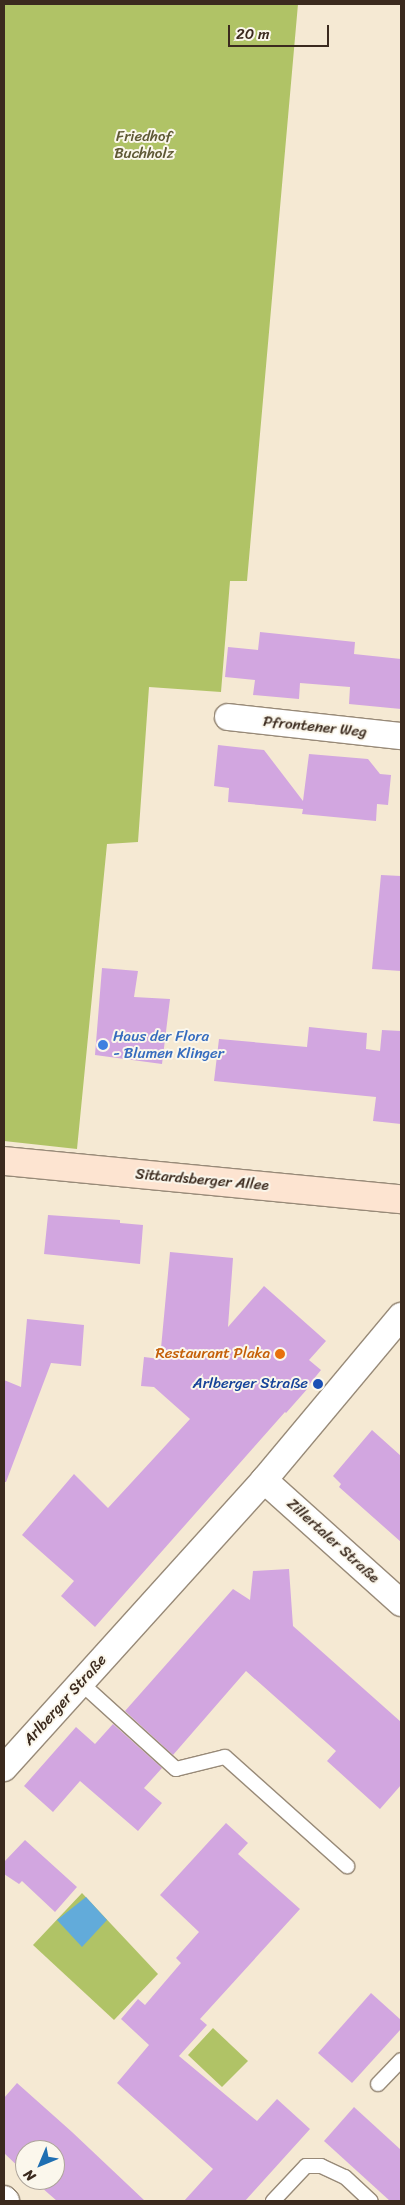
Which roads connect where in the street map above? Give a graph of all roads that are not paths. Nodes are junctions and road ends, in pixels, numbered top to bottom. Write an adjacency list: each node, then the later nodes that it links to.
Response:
1 (228, 717): 2 (street, Pfrontener Weg)
2 (401, 736)
3 (4, 1161): 4 (main road, Sittardsberger Allee)
4 (401, 1199)
5 (401, 1316): 6 (street, Arlberger Straße)
6 (264, 1480): 7 (street, Zillertaler Straße); 8 (street, Arlberger Straße)
7 (401, 1603)
8 (81, 1683): 9 (street, Arlberger Straße); 10 (lane)
9 (4, 1768)
10 (347, 1866)
11 (401, 2060): 12 (lane)
12 (378, 2084)
13 (273, 2201): 14 (lane)
14 (370, 2201)

